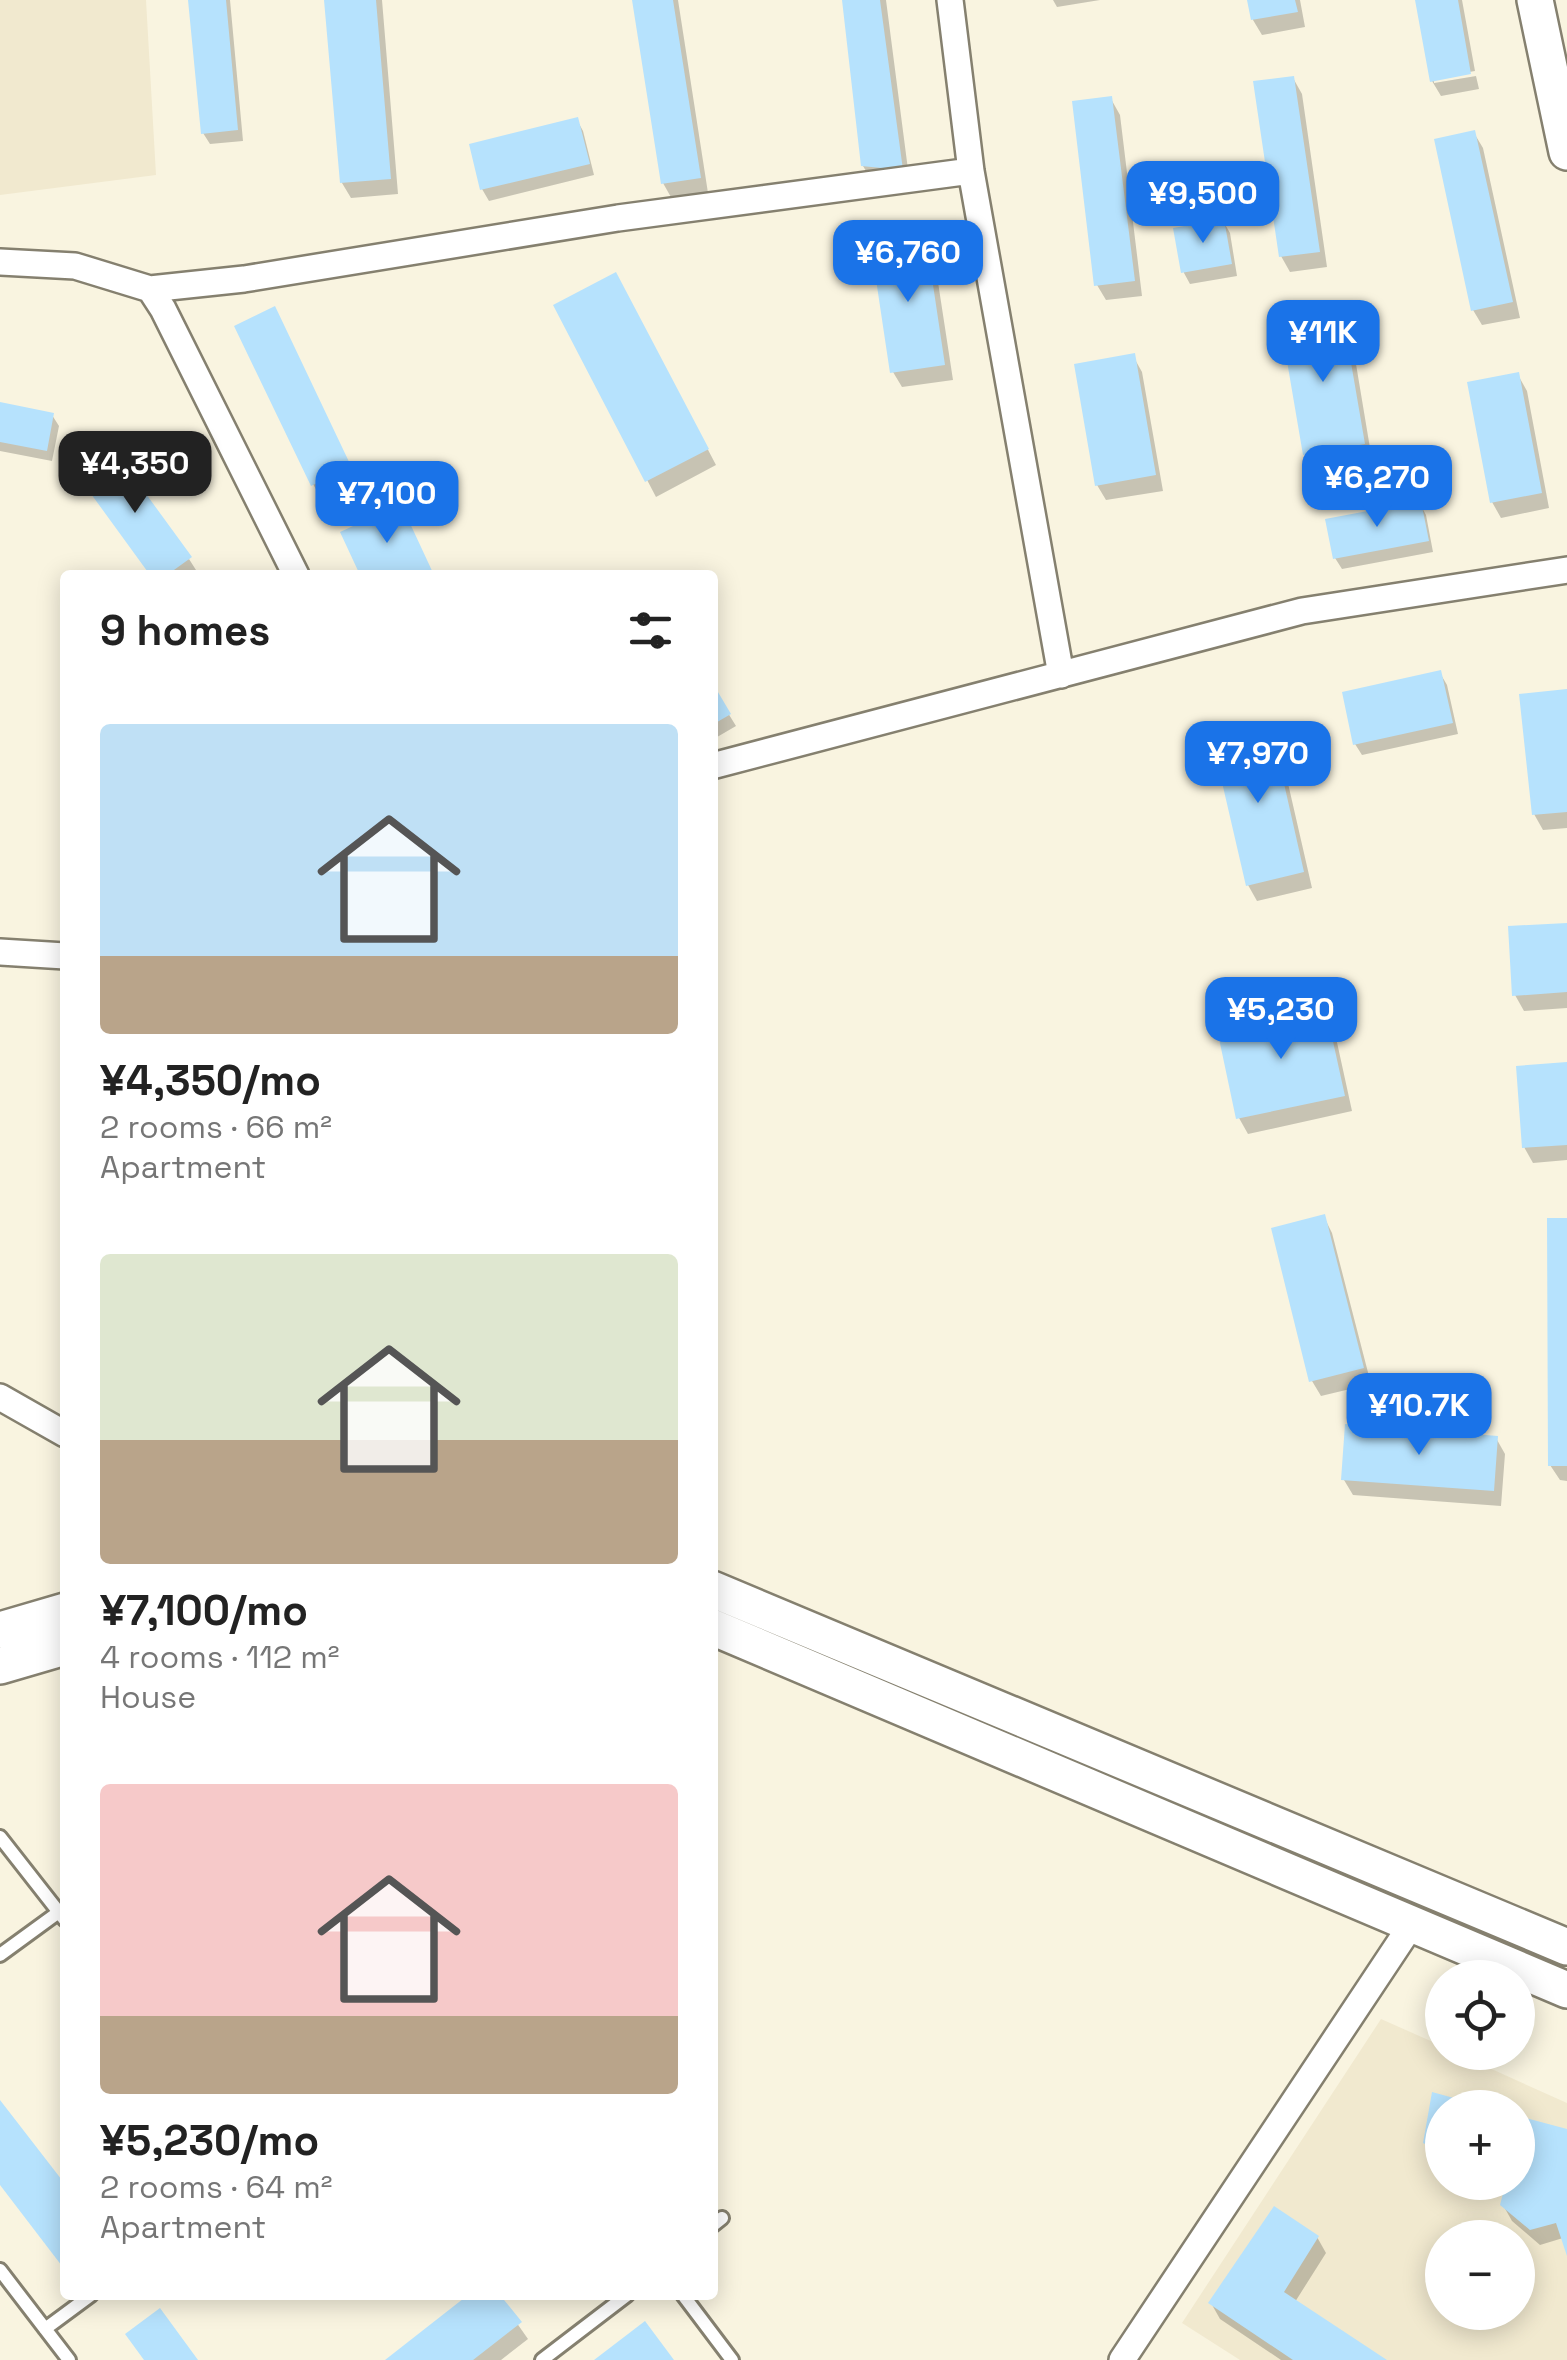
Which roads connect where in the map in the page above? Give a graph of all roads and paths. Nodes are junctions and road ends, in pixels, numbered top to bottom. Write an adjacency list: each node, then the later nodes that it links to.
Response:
1 (950, 0): 4 (street)
2 (1535, 0): 3 (street)
3 (1567, 152)
4 (971, 171): 6 (street); 9 (street)
5 (0, 262): 6 (street)
6 (150, 288): 7 (street)
7 (294, 570)
8 (1567, 570): 9 (street)
9 (1061, 674): 10 (street)
10 (718, 764)
11 (0, 952): 12 (street)
12 (60, 956)
13 (0, 1397): 14 (street)
14 (60, 1431)
15 (718, 1592): 25 (street)
16 (60, 1612): 18 (street)
17 (718, 1629): 24 (street)
18 (0, 1630)
19 (60, 1648): 20 (street)
20 (0, 1666)
21 (0, 1837): 22 (lane)
22 (60, 1909)
23 (60, 1915): 26 (lane)
24 (1412, 1924): 27 (street); 36 (street)
25 (1567, 1946)
26 (0, 1956)
27 (1567, 1990)
28 (0, 2270): 32 (lane)
29 (84, 2300): 32 (lane)
30 (620, 2300): 34 (lane)
31 (686, 2300): 35 (lane)
32 (45, 2329): 33 (lane)
33 (69, 2360)
34 (542, 2360)
35 (732, 2360)
36 (1122, 2360)

